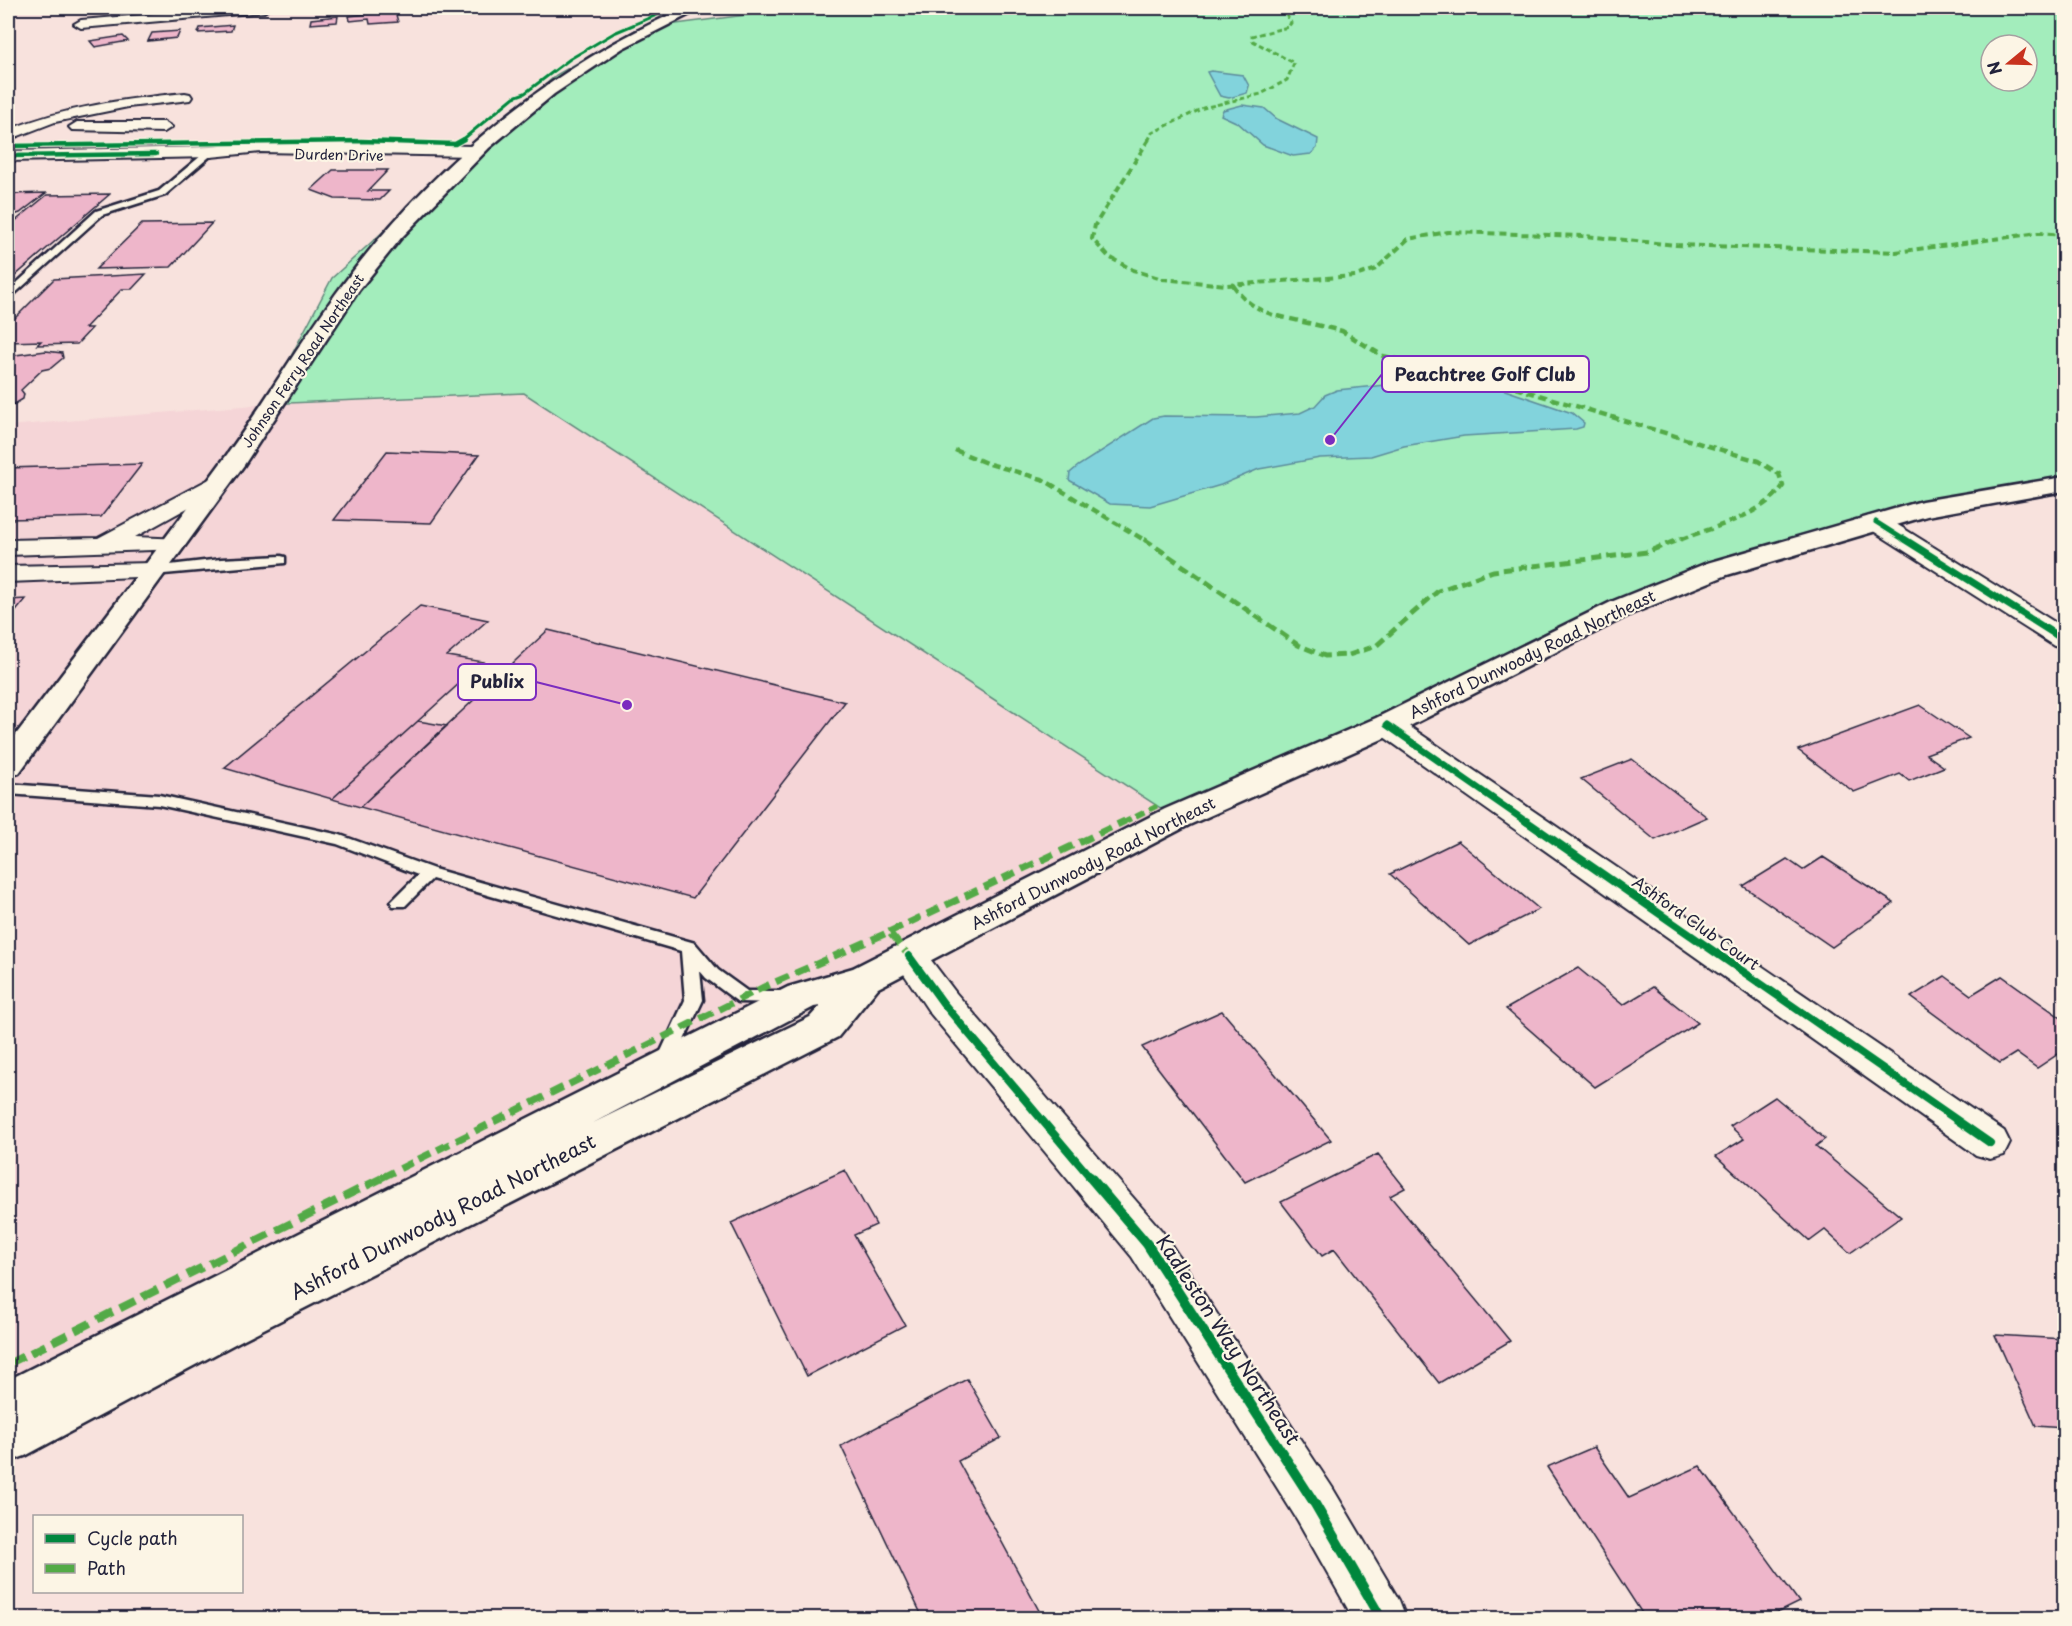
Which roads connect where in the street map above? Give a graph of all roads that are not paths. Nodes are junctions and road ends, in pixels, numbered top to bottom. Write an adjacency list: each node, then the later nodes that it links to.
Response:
1 (264, 8): 3 (street)
2 (695, 8): 9 (main road, Johnson Ferry Road Northeast)
3 (81, 24)
4 (128, 100): 5 (street)
5 (25, 127): 6 (street); 7 (street)
6 (164, 127)
7 (8, 135)
8 (211, 152): 9 (street, Durden Drive); 10 (street, Durden Drive); 11 (lane)
9 (470, 154): 12 (main road, Johnson Ferry Road Northeast)
10 (8, 156)
11 (8, 295)
12 (219, 482): 15 (main road, Johnson Ferry Road Northeast); 16 (street)
13 (2064, 484): 14 (main road, Ashford Dunwoody Road Northeast)
14 (1876, 522): 21 (street); 22 (main road, Ashford Dunwoody Road Northeast)
15 (173, 544): 16 (street); 19 (main road, Johnson Ferry Road Northeast)
16 (93, 546): 17 (street)
17 (8, 548)
18 (281, 560): 19 (lane)
19 (153, 571): 20 (street); 23 (main road, Johnson Ferry Road Northeast)
20 (8, 574)
21 (2064, 640)
22 (1387, 725): 28 (main road, Ashford Dunwoody Road Northeast); 32 (street, Ashford Club Court)
23 (8, 766)
24 (8, 789): 25 (lane)
25 (429, 873): 26 (lane); 27 (lane)
26 (399, 902)
27 (689, 947): 30 (lane); 31 (lane)
28 (909, 956): 29 (main road, Ashford Dunwoody Road Northeast); 35 (street, Kadleston Way Northeast)
29 (865, 978): 30 (main road, Ashford Dunwoody Road Northeast); 34 (main road, Ashford Dunwoody Road Northeast)
30 (801, 997): 31 (main road, Ashford Dunwoody Road Northeast)
31 (662, 1068): 33 (main road, Ashford Dunwoody Road Northeast)
32 (1989, 1143)
33 (8, 1404)
34 (8, 1439)
35 (1382, 1618)

